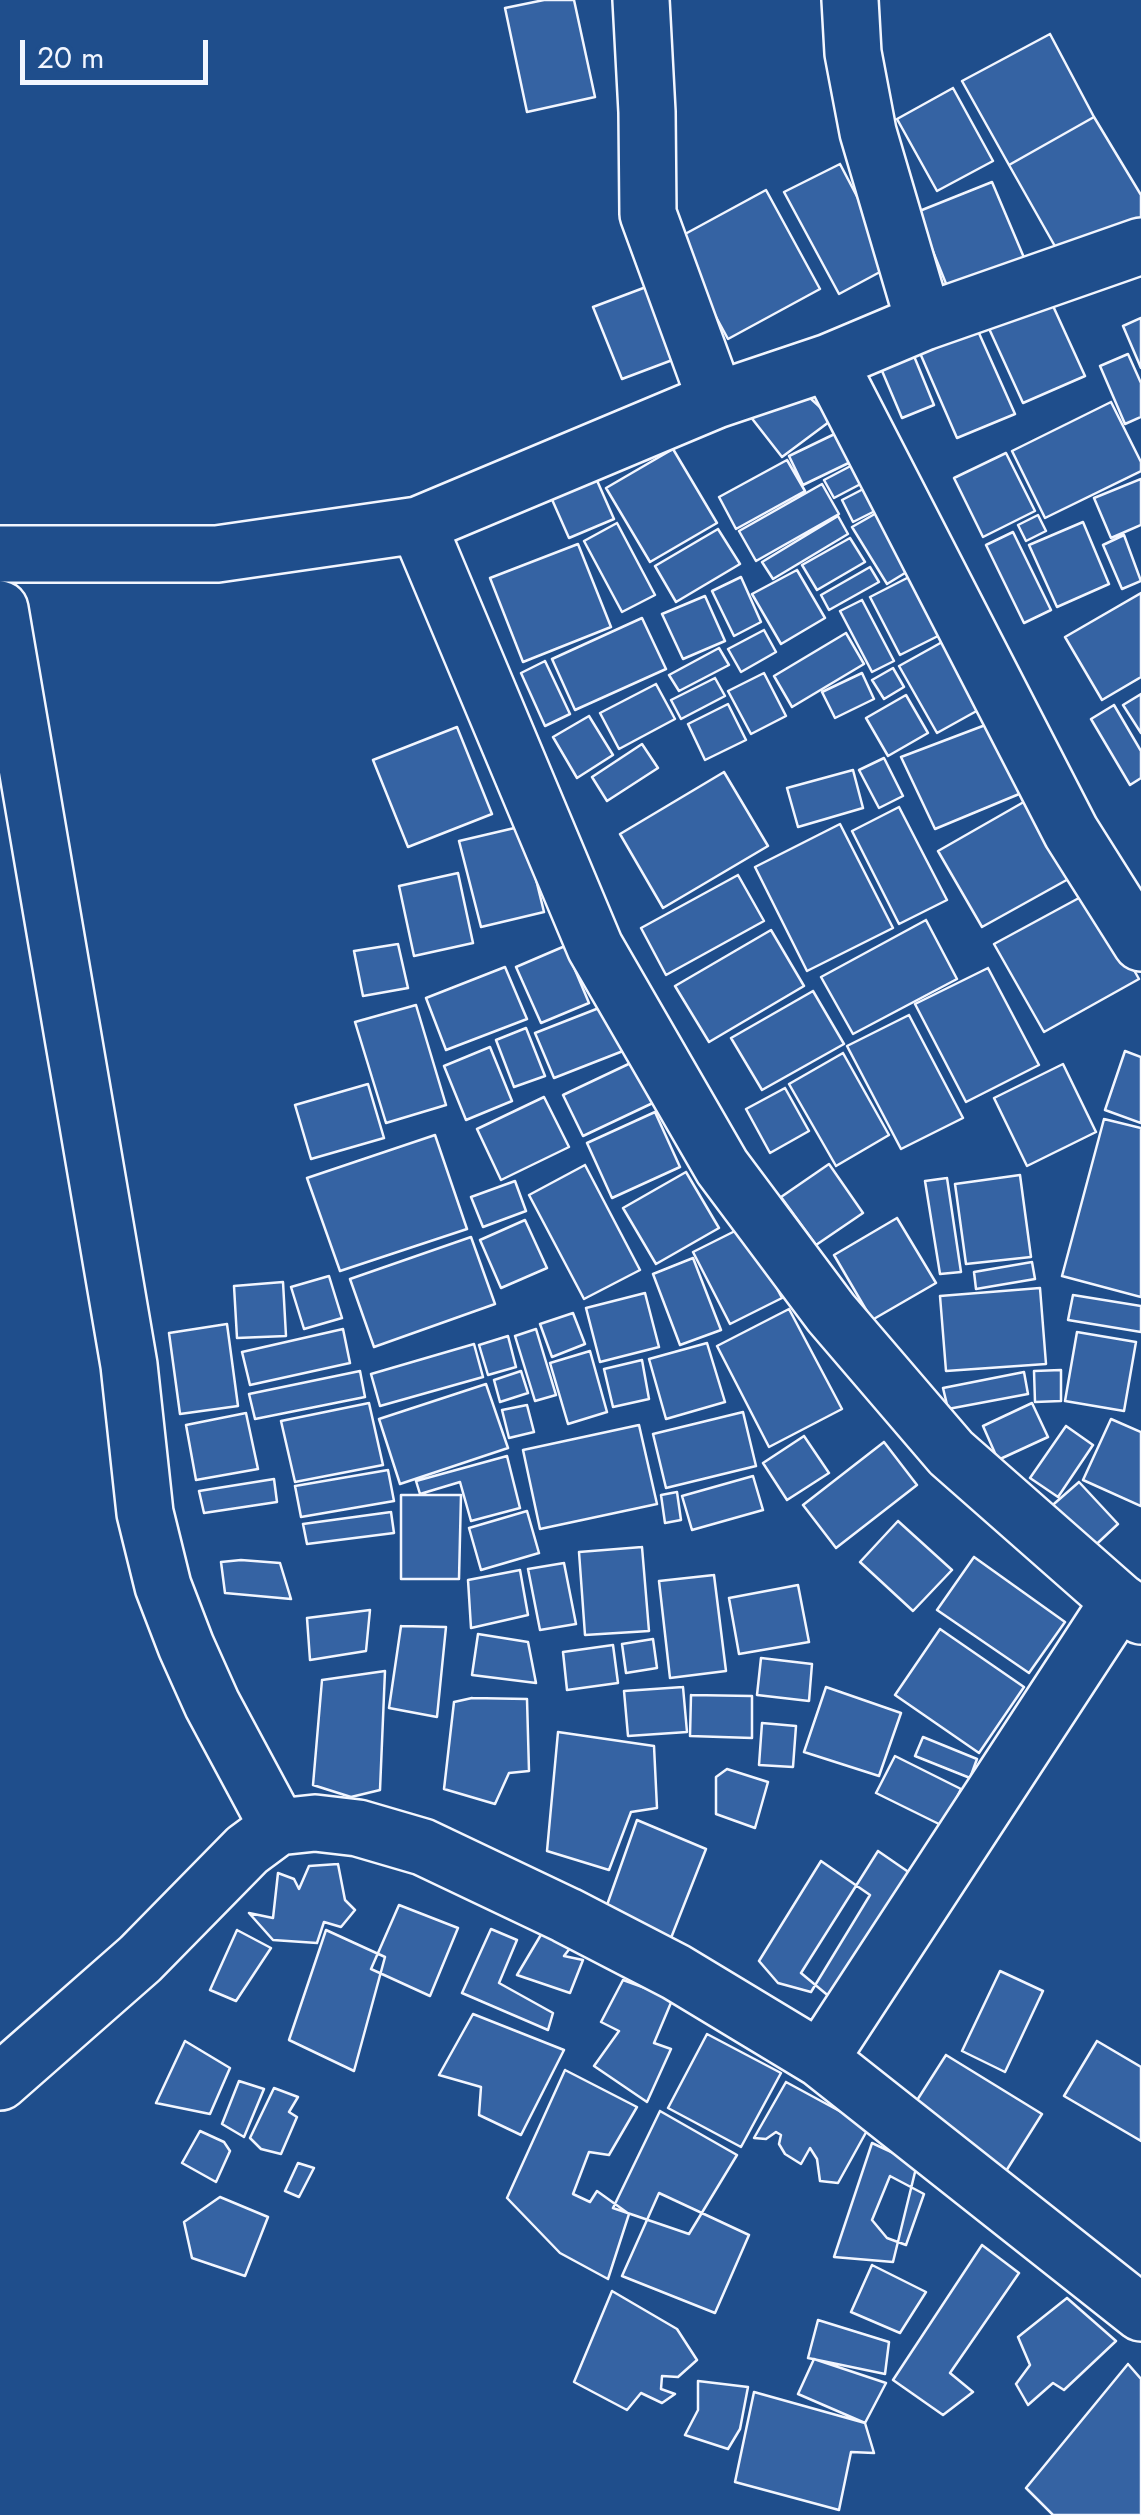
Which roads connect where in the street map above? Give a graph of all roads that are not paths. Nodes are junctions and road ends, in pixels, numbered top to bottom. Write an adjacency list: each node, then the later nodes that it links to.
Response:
1 (641, 0): 6 (street)
2 (850, 0): 4 (street)
3 (1141, 246): 4 (street)
4 (924, 322): 5 (street)
5 (829, 362): 6 (street); 10 (street)
6 (716, 400): 7 (street)
7 (418, 524): 8 (street); 11 (street)
8 (0, 554)
9 (0, 609): 12 (street)
10 (1141, 943)
11 (1130, 1609): 13 (street)
12 (278, 1827): 13 (street); 14 (street)
13 (820, 2060): 15 (street)
14 (0, 2082)
15 (1141, 2313)

